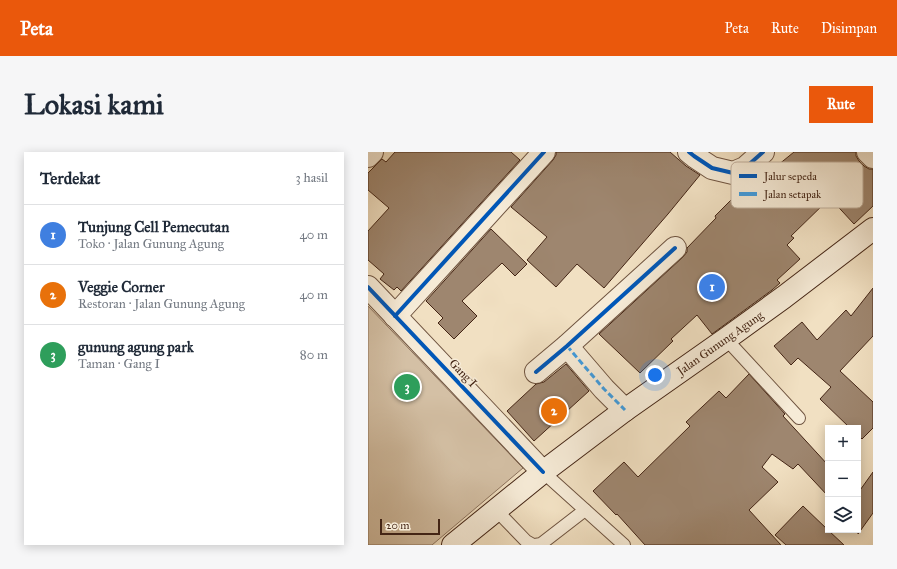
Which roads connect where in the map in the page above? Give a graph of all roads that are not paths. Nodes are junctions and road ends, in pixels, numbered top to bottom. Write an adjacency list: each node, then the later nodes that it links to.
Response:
1 (372, 152): 6 (street)
2 (544, 152): 13 (street)
3 (689, 152): 9 (street)
4 (762, 152): 8 (street)
5 (868, 152): 7 (street)
6 (368, 156)
7 (873, 157)
8 (751, 162)
9 (731, 173)
10 (873, 229): 14 (street, Jalan Gunung Agung)
11 (675, 248): 15 (street)
12 (368, 287): 13 (street, Gang I)
13 (395, 316): 19 (street, Gang I)
14 (726, 339): 17 (street, Jalan Gunung Agung); 18 (lane)
15 (567, 346): 16 (street); 17 (street)
16 (536, 372)
17 (625, 410): 19 (street, Jalan Gunung Agung)
18 (799, 418)
19 (543, 472): 20 (street, Jalan Gunung Agung); 21 (lane)
20 (496, 510): 22 (street, Jalan Gunung Agung); 23 (lane)
21 (585, 510): 23 (lane); 24 (lane)
22 (453, 545)
23 (534, 545)
24 (624, 545)

